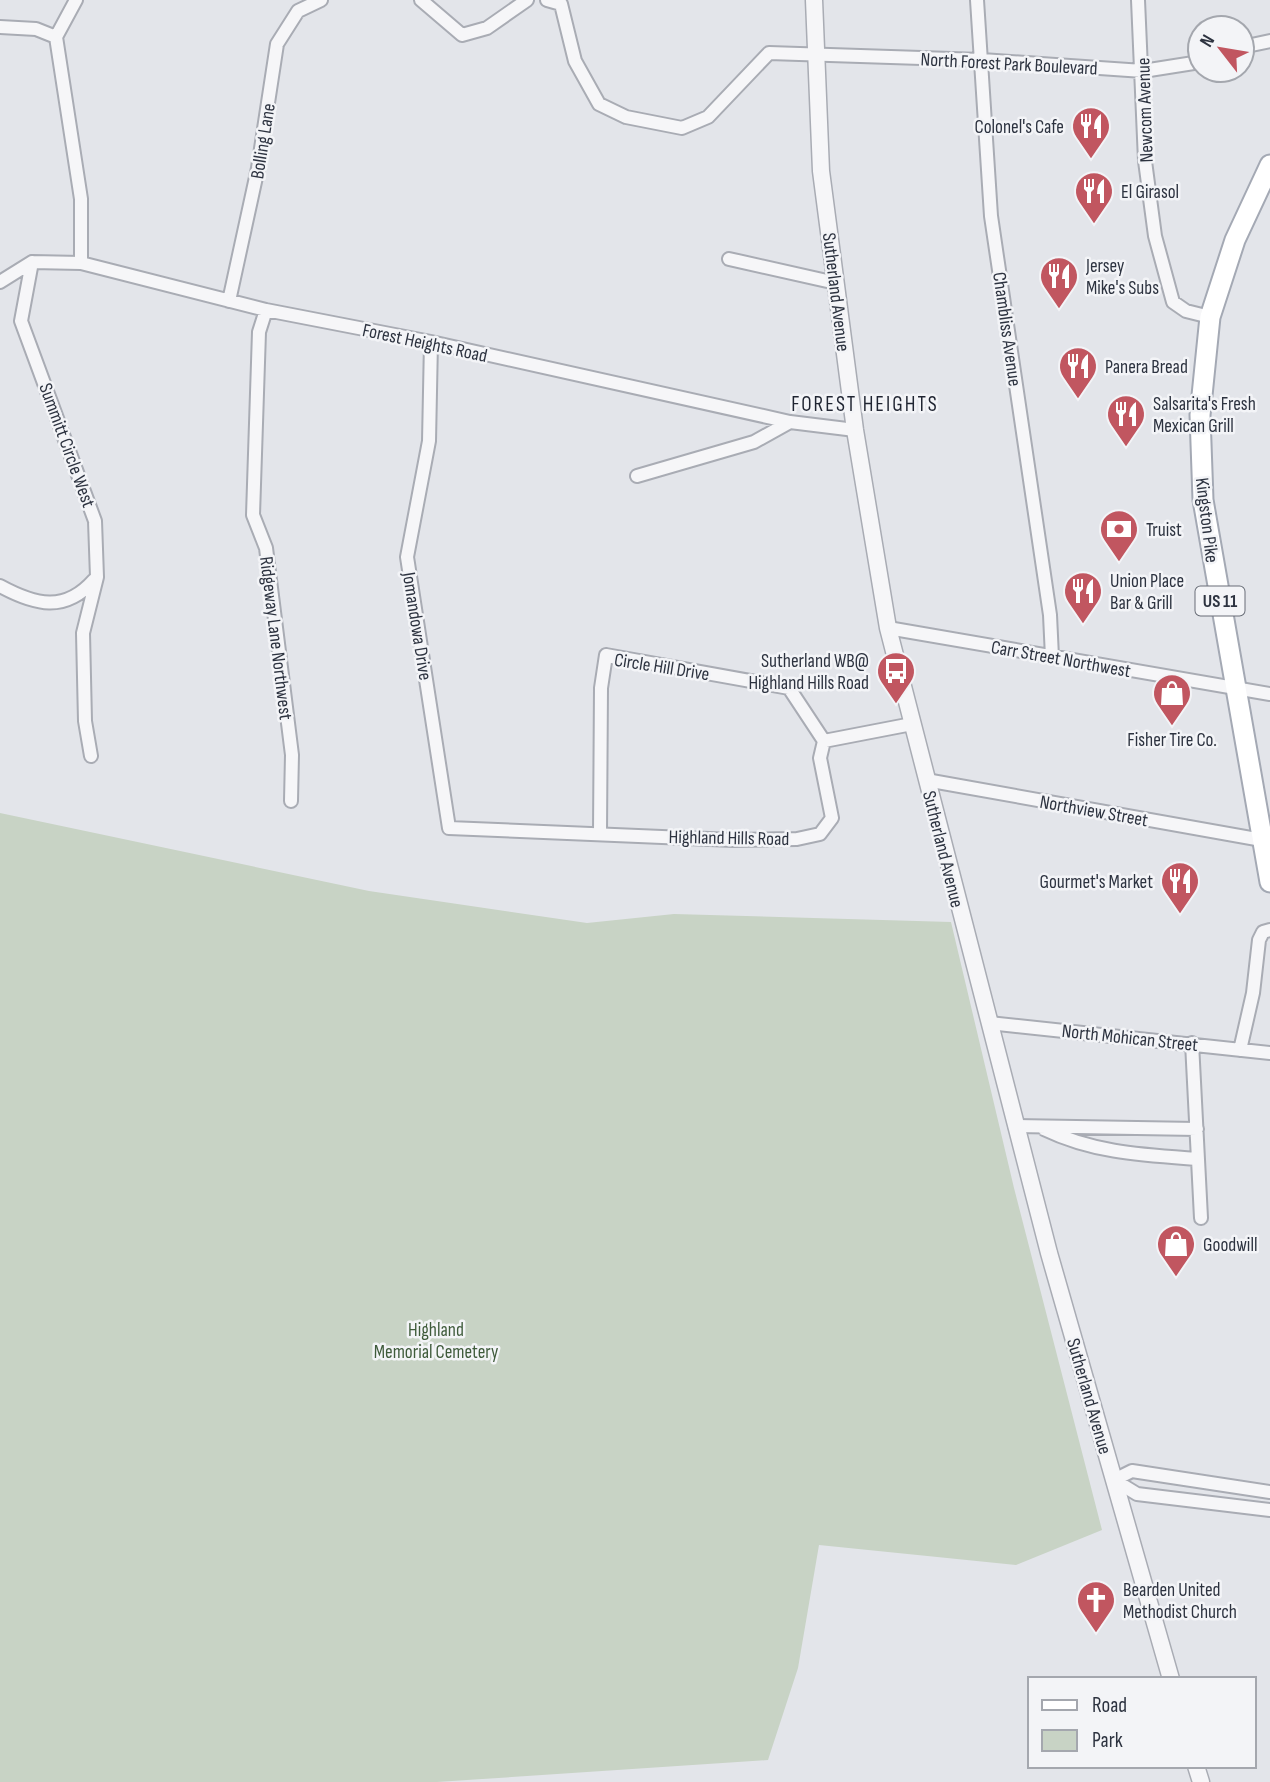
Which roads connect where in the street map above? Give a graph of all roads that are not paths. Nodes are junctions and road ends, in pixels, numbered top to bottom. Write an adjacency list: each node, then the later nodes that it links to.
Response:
1 (76, 0): 10 (street)
2 (321, 0): 21 (street, Bolling Lane)
3 (421, 0): 4 (street)
4 (527, 0)
5 (547, 0): 11 (street, North Forest Park Boulevard)
6 (814, 0): 11 (street, Sutherland Avenue)
7 (977, 0): 12 (street, Chambliss Avenue)
8 (1138, 0): 14 (street, Newcom Avenue)
9 (0, 27): 10 (street)
10 (56, 37): 18 (street)
11 (817, 55): 12 (street, North Forest Park Boulevard); 20 (street, Sutherland Avenue)
12 (982, 60): 14 (street, North Forest Park Boulevard); 31 (street, Chambliss Avenue)
13 (1186, 66): 14 (street, North Forest Park Boulevard)
14 (1143, 71): 23 (street, Newcom Avenue)
15 (1270, 165): 23 (main road, Kingston Pike / US 11)
16 (729, 259): 20 (street)
17 (32, 262): 18 (street, Forest Heights Road); 19 (street); 28 (street, Summitt Circle West)
18 (81, 263): 21 (street, Forest Heights Road)
19 (0, 282)
20 (836, 283): 26 (street, Sutherland Avenue)
21 (229, 301): 22 (street, Forest Heights Road)
22 (266, 310): 24 (street, Forest Heights Road); 38 (street, Ridgeway Lane Northwest)
23 (1210, 317): 32 (main road, Kingston Pike / US 11)
24 (431, 342): 25 (street, Forest Heights Road); 39 (street, Jomandowa Drive)
25 (790, 422): 26 (street, Forest Heights Road); 27 (street)
26 (855, 430): 30 (street, Sutherland Avenue)
27 (637, 476)
28 (97, 577): 29 (street); 36 (street, Summitt Circle West)
29 (0, 586)
30 (888, 628): 31 (street, Carr Street Northwest); 34 (street, Sutherland Avenue)
31 (1052, 657): 32 (street, Carr Street Northwest)
32 (1234, 688): 33 (street, Carr Street Northwest); 41 (main road, Kingston Pike / US 11)
33 (1270, 694)
34 (912, 724): 35 (street); 37 (street, Sutherland Avenue)
35 (824, 741): 40 (street, Highland Hills Road); 40 (street, Circle Hill Drive)
36 (91, 756)
37 (926, 780): 41 (street, Northview Street); 44 (street, Sutherland Avenue)
38 (291, 801)
39 (449, 828): 40 (street, Highland Hills Road)
40 (600, 833)
41 (1262, 840): 42 (main road, Kingston Pike / US 11)
42 (1270, 882)
43 (1270, 930): 46 (street)
44 (989, 1023): 45 (street, North Mohican Street); 48 (street, Sutherland Avenue)
45 (1192, 1043): 46 (street, North Mohican Street); 50 (street)
46 (1240, 1050): 47 (street, North Mohican Street)
47 (1270, 1053)
48 (1015, 1126): 49 (street); 53 (street, Sutherland Avenue)
49 (1037, 1126): 50 (street); 51 (street)
50 (1197, 1129): 51 (street)
51 (1198, 1159): 52 (street)
52 (1201, 1218)
53 (1114, 1480): 54 (street); 55 (street); 56 (street, Sutherland Avenue)
54 (1270, 1492)
55 (1270, 1510)
56 (1170, 1677)

